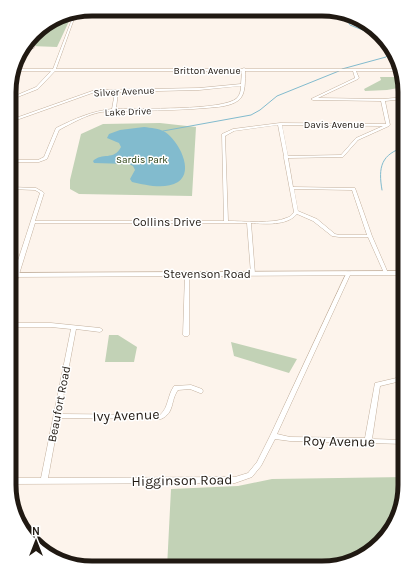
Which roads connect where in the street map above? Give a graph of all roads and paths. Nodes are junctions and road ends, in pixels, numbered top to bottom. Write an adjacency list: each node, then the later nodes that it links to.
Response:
1 (73, 19): 3 (street)
2 (20, 70): 3 (street, Britton Avenue)
3 (54, 70): 4 (street, Britton Avenue); 9 (street)
4 (244, 70): 5 (street, Britton Avenue); 7 (street, Lake Drive)
5 (354, 70): 6 (street, Britton Avenue); 11 (street)
6 (395, 70)
7 (243, 85): 8 (street, Silver Avenue); 12 (street, Lake Drive)
8 (117, 90): 12 (street); 13 (street, Silver Avenue)
9 (16, 97)
10 (398, 99): 11 (street)
11 (383, 100): 15 (street)
12 (114, 110): 17 (street, Lake Drive)
13 (16, 119)
14 (280, 124): 15 (street, Davis Avenue); 16 (street); 22 (street, Davis Avenue)
15 (388, 125): 16 (street)
16 (285, 156): 19 (street)
17 (16, 161)
18 (16, 188): 21 (street)
19 (292, 188): 20 (street); 24 (street)
20 (296, 212): 23 (street, Collins Drive); 24 (street)
21 (33, 222): 22 (street, Collins Drive); 25 (street)
22 (226, 222): 23 (street, Collins Drive)
23 (249, 222): 30 (street)
24 (370, 236): 27 (street)
25 (16, 267)
26 (349, 273): 27 (street, Stevenson Road); 30 (street, Stevenson Road); 39 (street, Higginson Road)
27 (386, 273): 28 (street, Stevenson Road)
28 (398, 273)
29 (187, 274): 30 (street, Stevenson Road); 31 (street, Stevenson Road); 35 (street)
30 (253, 274)
31 (16, 275)
32 (16, 325): 33 (street)
33 (74, 327): 34 (street); 38 (street, Beaufort Road)
34 (100, 330)
35 (186, 335)
36 (398, 380): 40 (street)
37 (200, 392): 38 (street, Ivy Avenue)
38 (57, 416): 43 (street, Beaufort Road)
39 (273, 436): 40 (street, Roy Avenue); 43 (street, Higginson Road)
40 (368, 441): 41 (street, Roy Avenue)
41 (398, 442)
42 (16, 481): 43 (street, Higginson Road)
43 (44, 481)

